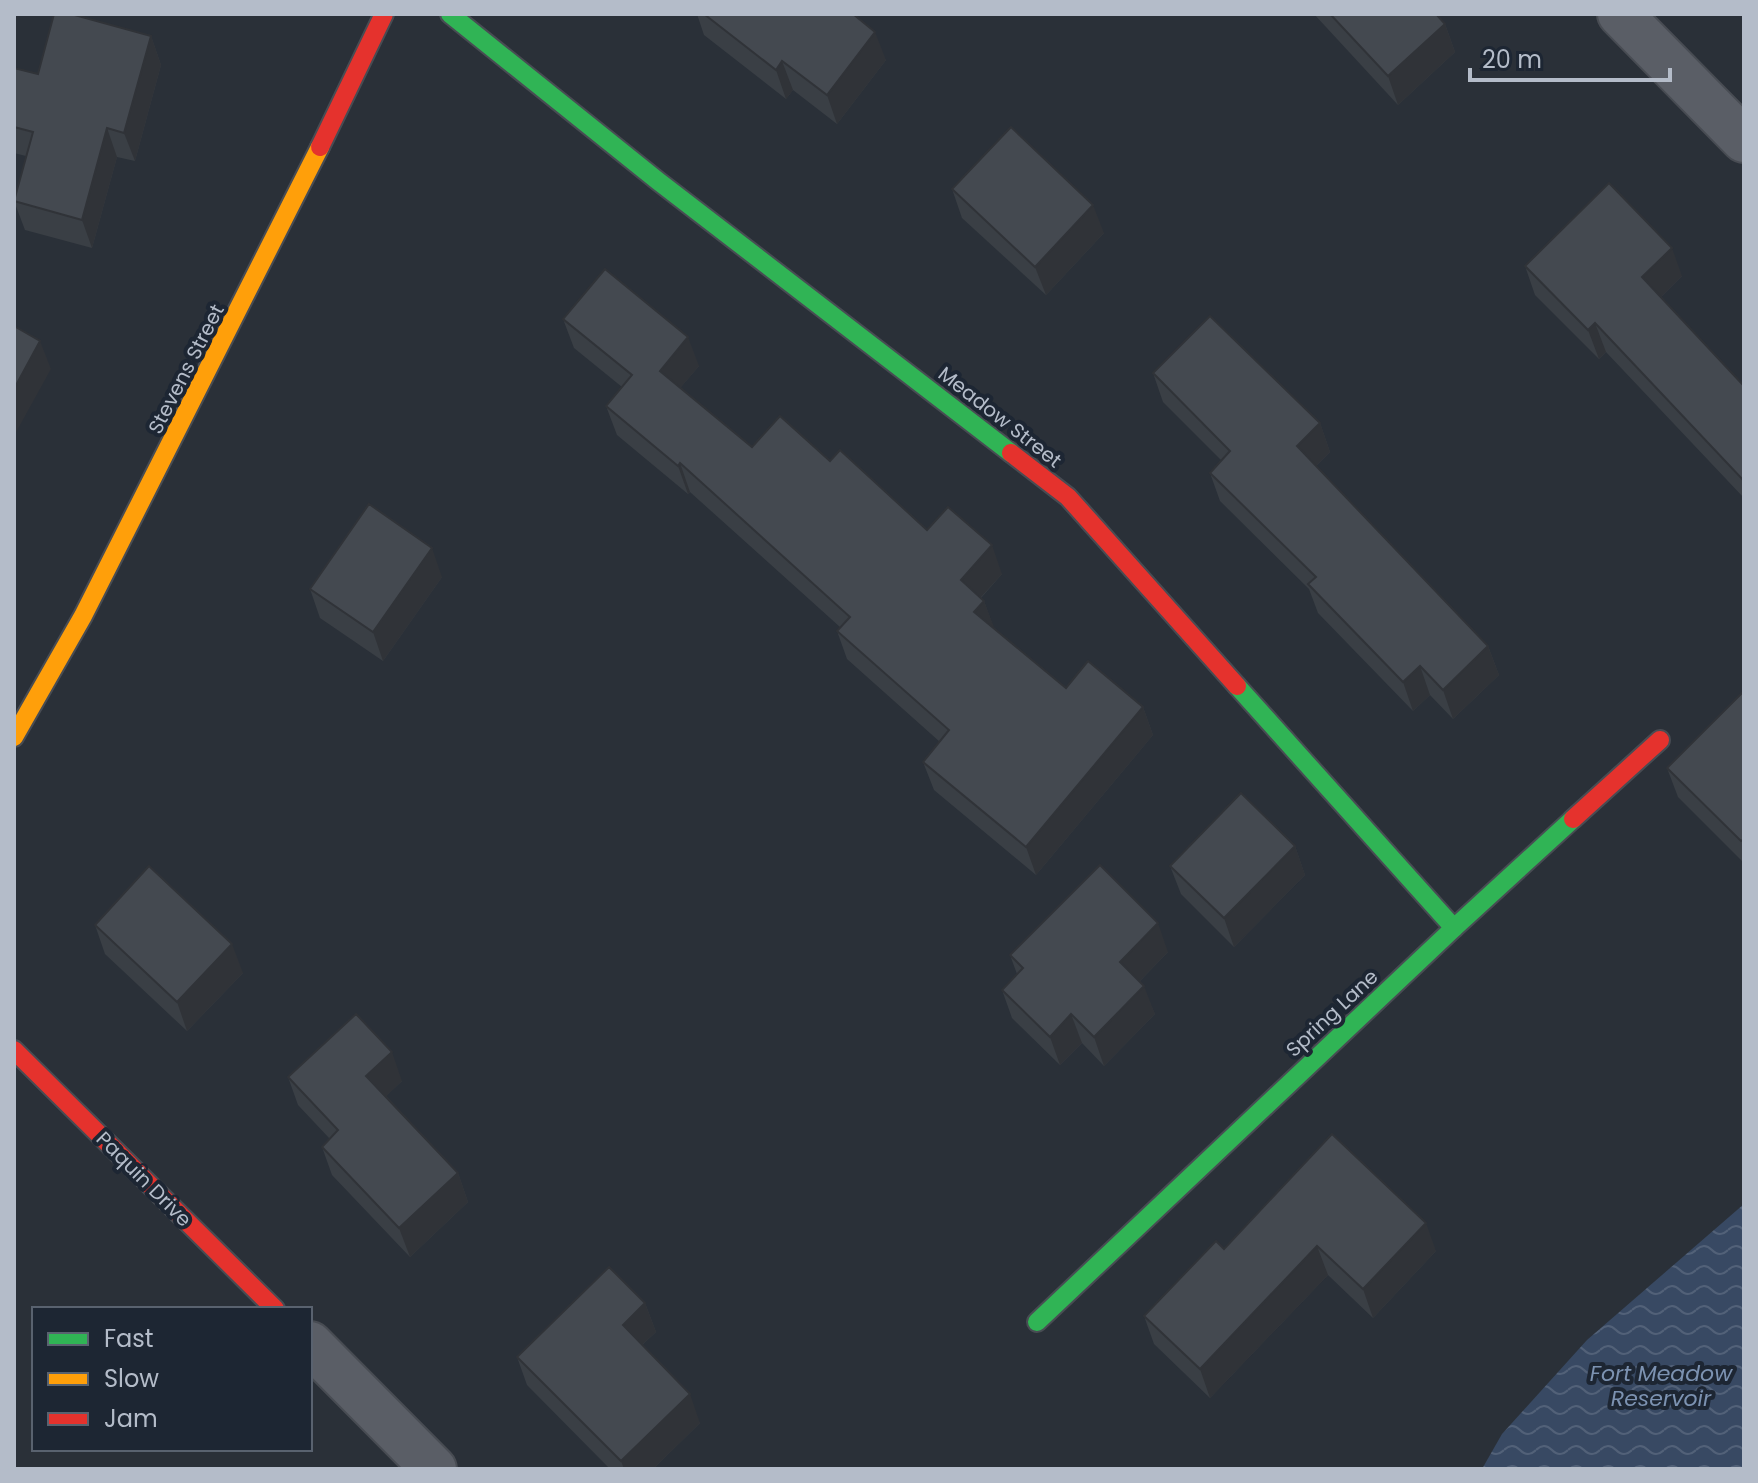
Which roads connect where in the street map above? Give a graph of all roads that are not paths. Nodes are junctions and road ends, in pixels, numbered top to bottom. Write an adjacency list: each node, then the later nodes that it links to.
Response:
1 (384, 14): 5 (street, Stevens Street)
2 (450, 14): 7 (street, Meadow Street)
3 (1620, 14): 4 (street)
4 (1744, 140)
5 (14, 737)
6 (1660, 740): 7 (street, Spring Lane)
7 (1454, 928): 10 (street, Spring Lane)
8 (14, 1050): 9 (street, Paquin Drive)
9 (273, 1307)
10 (1037, 1322)
11 (312, 1346): 12 (street)
12 (434, 1469)

